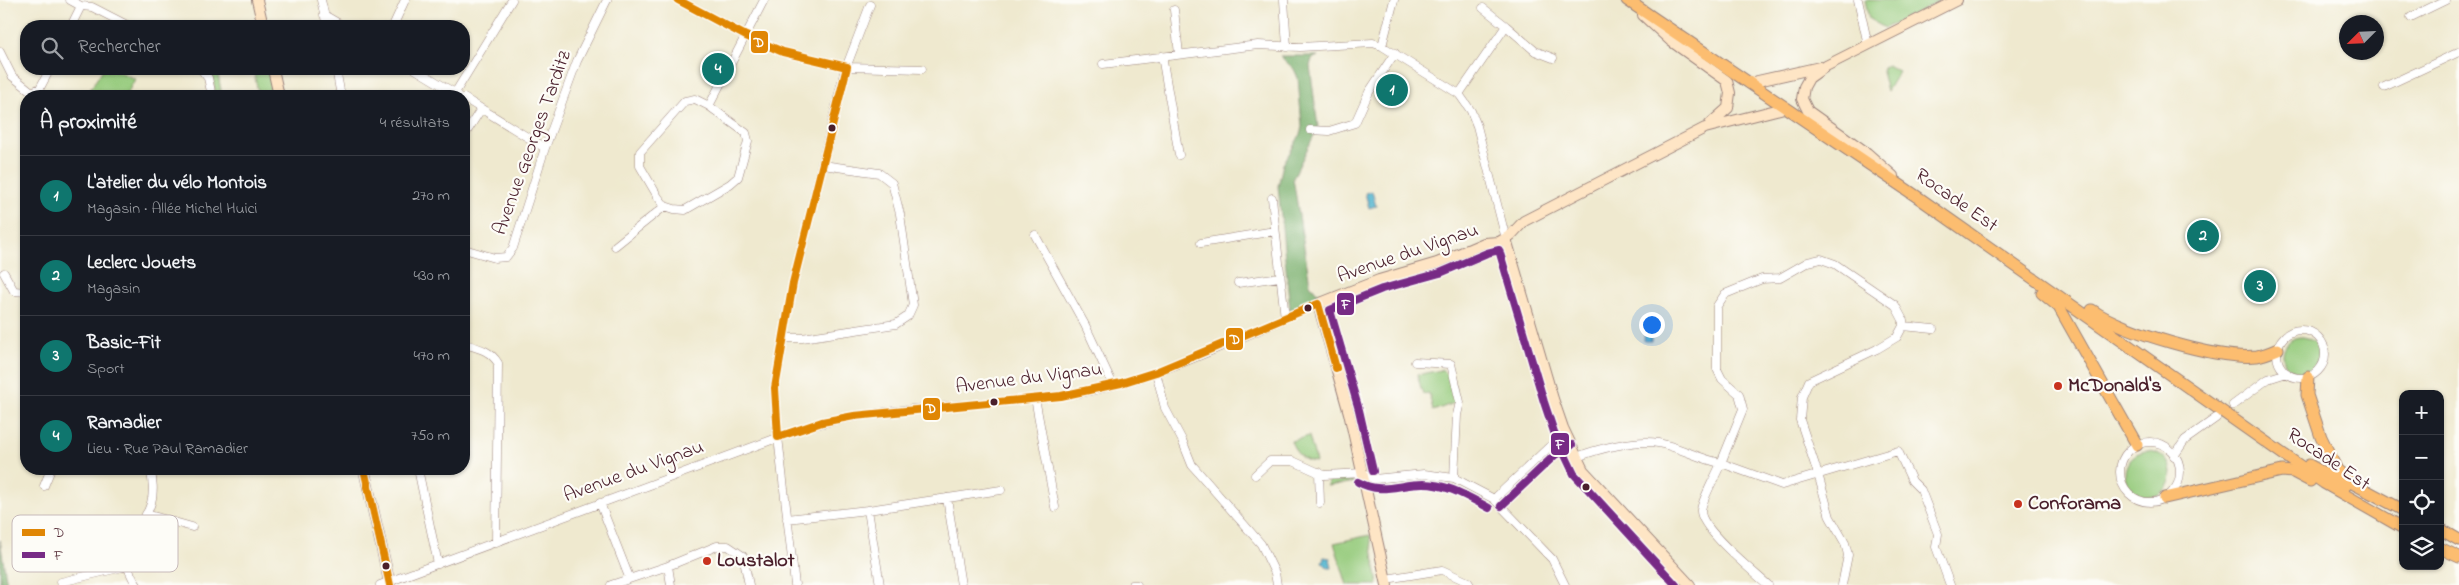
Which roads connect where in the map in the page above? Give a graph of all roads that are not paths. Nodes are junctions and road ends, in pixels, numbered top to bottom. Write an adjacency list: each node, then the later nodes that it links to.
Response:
1 (70, 0): 16 (street)
2 (257, 0): 23 (street)
3 (321, 0): 19 (street)
4 (405, 0): 26 (street)
5 (512, 0): 42 (street)
6 (608, 0): 66 (street, Avenue Georges Tarditz)
7 (678, 0): 28 (street)
8 (764, 0): 28 (street)
9 (1284, 0): 30 (street)
10 (1394, 0): 31 (street)
11 (1627, 0): 49 (main road, Rocade Est); 64 (street)
12 (1858, 0): 29 (street)
13 (1957, 0): 29 (street)
14 (2446, 0): 20 (street)
15 (870, 5): 39 (street)
16 (81, 6): 21 (street); 22 (street)
17 (1484, 8): 27 (street)
18 (1174, 10): 35 (street)
19 (324, 15): 24 (street); 25 (street)
20 (2411, 16)
21 (74, 20)
22 (117, 20)
23 (262, 20)
24 (325, 20)
25 (333, 20)
26 (396, 20)
27 (1506, 26): 37 (street); 58 (street)
28 (746, 36): 39 (street); 60 (street)
29 (1868, 45): 40 (street)
30 (1287, 46): 31 (street); 35 (street)
31 (1382, 46): 34 (street)
32 (0, 52): 51 (street)
33 (2459, 52): 50 (street)
34 (1395, 53): 58 (street); 65 (street)
35 (1179, 54): 36 (street)
36 (1162, 56): 38 (street); 67 (street)
37 (1553, 58)
38 (1103, 64)
39 (847, 66): 41 (street); 68 (street)
40 (1826, 66): 49 (street); 70 (street)
41 (922, 69)
42 (470, 74)
43 (47, 75): 52 (street)
44 (206, 75): 53 (street)
45 (274, 75): 54 (street)
46 (337, 75): 55 (street)
47 (425, 75): 56 (street)
48 (469, 75): 57 (street)
49 (1749, 83): 61 (main road, Rocade Est)
50 (2384, 87)
51 (30, 90)
52 (36, 90)
53 (211, 90)
54 (278, 90)
55 (340, 90)
56 (450, 90)
57 (461, 90)
58 (1458, 94): 75 (street)
59 (470, 102): 62 (street)
60 (709, 106): 71 (street); 71 (street)
61 (1784, 108): 64 (street); 70 (main road, Rocade Est)
62 (481, 109): 63 (street); 66 (street)
63 (470, 126)
64 (1706, 128): 75 (street, Avenue du Vignau)
65 (1310, 130)
66 (545, 148): 78 (street, Avenue Georges Tarditz)
67 (1179, 155)
68 (823, 165): 88 (street); 88 (street)
69 (1272, 198): 73 (street)
70 (1918, 198): 72 (main road, Rocade Est)
71 (665, 206): 77 (street)
72 (1930, 207): 79 (main road, Rocade Est); 105 (main road)
73 (1276, 231): 76 (street); 81 (street)
74 (1035, 235): 97 (street)
75 (1506, 239): 84 (street, Avenue du Vignau); 101 (street)
76 (1201, 243)
77 (615, 246)
78 (470, 251)
79 (2009, 262): 90 (main road); 103 (main road, Rocade Est)
80 (4, 273): 83 (street)
81 (1280, 277): 82 (street); 85 (street)
82 (1238, 283)
83 (20, 292)
84 (1318, 304): 85 (street, Avenue du Vignau); 111 (street)
85 (1285, 318): 93 (street, Avenue du Vignau)
86 (1903, 326): 87 (street); 109 (street); 112 (street)
87 (1934, 328)
88 (783, 338): 102 (street)
89 (470, 346): 139 (street)
90 (2278, 349): 92 (street); 95 (street)
91 (1415, 362): 118 (street)
92 (2279, 363): 94 (street); 96 (street)
93 (1156, 372): 97 (street, Avenue du Vignau); 158 (street)
94 (2287, 373): 95 (street); 96 (street)
95 (2308, 377): 127 (main road)
96 (2268, 379): 99 (street)
97 (1113, 385): 98 (street, Avenue du Vignau)
98 (1035, 398): 102 (street, Avenue du Vignau); 126 (street)
99 (2233, 405)
100 (2216, 418): 104 (street)
101 (1567, 436): 108 (street); 123 (street)
102 (778, 437): 124 (street, Avenue du Vignau); 132 (street)
103 (2260, 437): 129 (main road, Rocade Est); 135 (main road, Rocade Est)
104 (2185, 440): 106 (street); 107 (street)
105 (2137, 445): 106 (street); 122 (street)
106 (2165, 446): 107 (street)
107 (2174, 456): 122 (street)
108 (1577, 457): 109 (street); 146 (street)
109 (1721, 463): 112 (street); 163 (street)
110 (1318, 472): 111 (street); 117 (street); 125 (street)
111 (1363, 473): 118 (street); 149 (street)
112 (1818, 474): 164 (street); 165 (street)
113 (49, 475): 119 (street)
114 (151, 475): 130 (street)
115 (365, 475): 150 (street)
116 (419, 475): 142 (street)
117 (1255, 475)
118 (1454, 478): 123 (street)
119 (44, 486)
120 (1000, 490): 121 (street)
121 (947, 498): 128 (street); 157 (street)
122 (2165, 498): 136 (main road)
123 (1494, 499): 160 (street)
124 (600, 503): 139 (street, Avenue du Vignau); 147 (street)
125 (1320, 503)
126 (1055, 507)
127 (2399, 508)
128 (868, 510): 132 (street); 156 (street)
129 (2399, 512)
130 (146, 514): 131 (street)
131 (150, 515)
132 (787, 519): 155 (street)
133 (178, 523): 134 (street)
134 (192, 527)
135 (2399, 528)
136 (2399, 528)
137 (2444, 533): 138 (main road)
138 (2459, 541)
139 (496, 543): 142 (street, Avenue du Vignau)
140 (2444, 550): 141 (main road)
141 (2459, 557)
142 (438, 564): 150 (street, Avenue du Vignau)
143 (668, 566): 147 (street); 153 (street); 154 (street)
144 (102, 572): 148 (street)
145 (129, 572): 151 (street)
146 (1678, 572): 161 (street); 162 (street)
147 (629, 577): 152 (street)
148 (61, 582)
149 (1387, 582): 159 (street)
150 (386, 584)
151 (137, 585)
152 (611, 585)
153 (671, 585)
154 (749, 585)
155 (795, 585)
156 (880, 585)
157 (961, 585)
158 (1277, 585)
159 (1470, 585)
160 (1565, 585)
161 (1672, 585)
162 (1690, 585)
163 (1768, 585)
164 (1842, 585)
165 (1950, 585)

